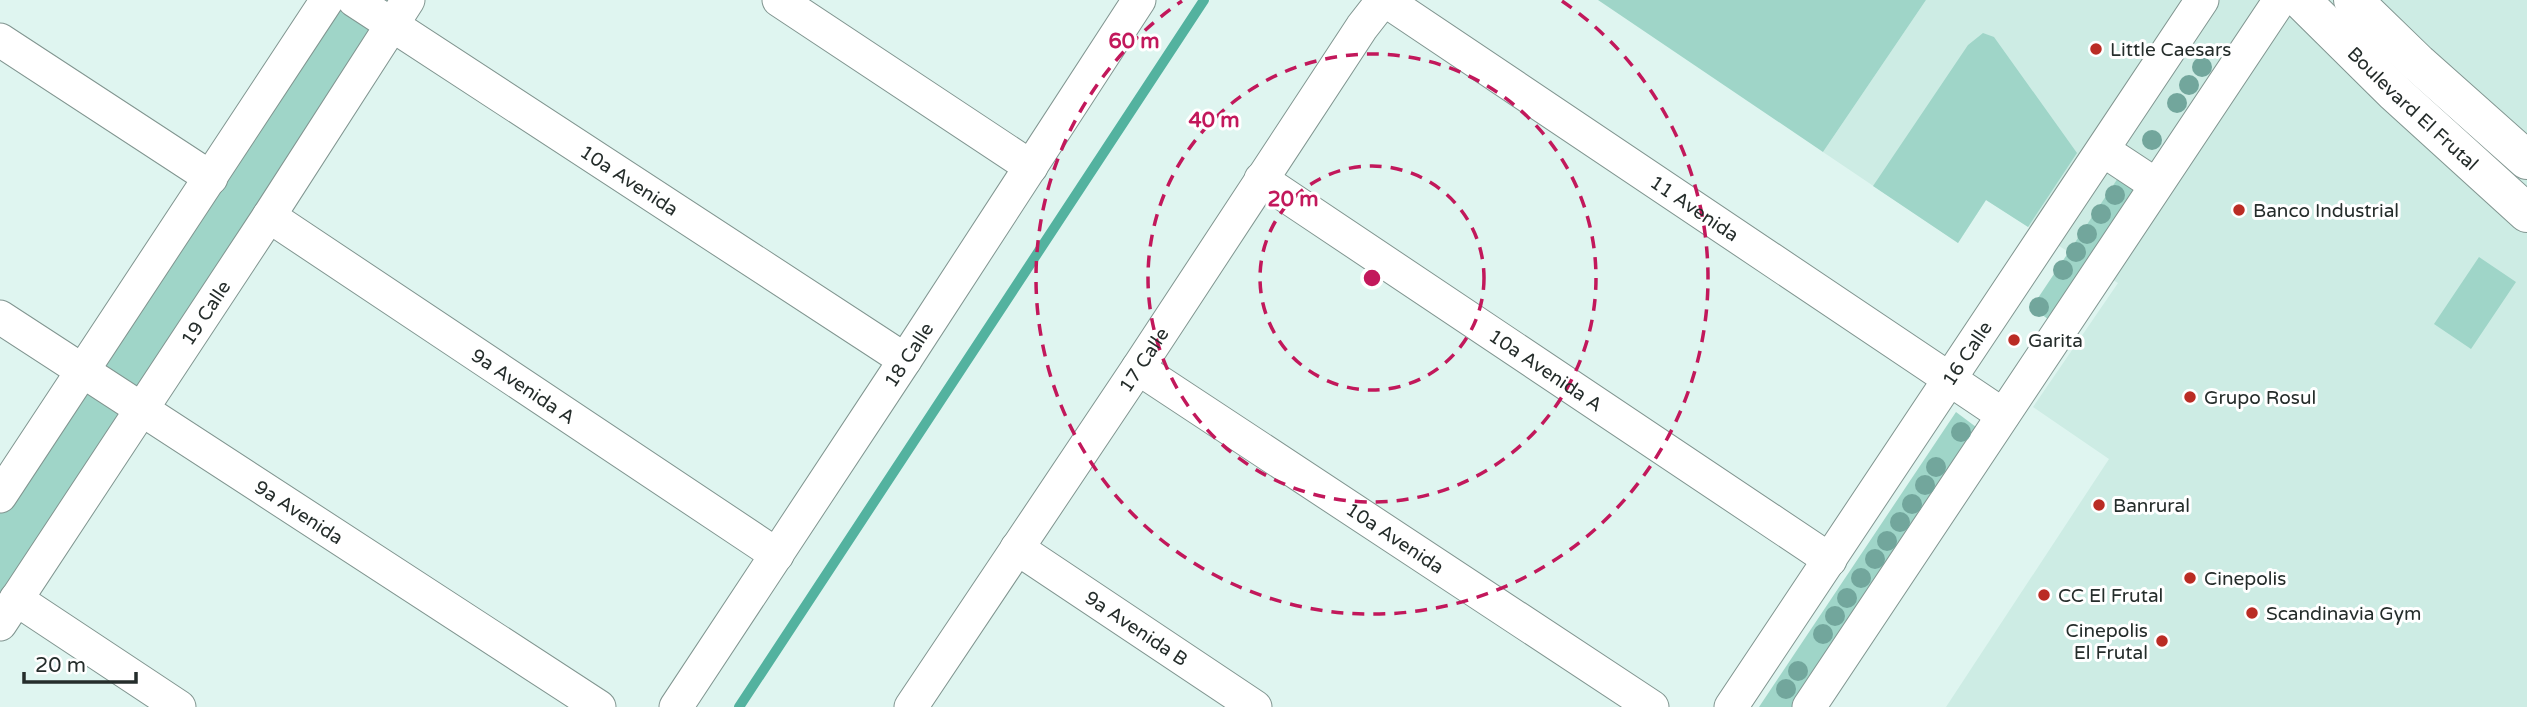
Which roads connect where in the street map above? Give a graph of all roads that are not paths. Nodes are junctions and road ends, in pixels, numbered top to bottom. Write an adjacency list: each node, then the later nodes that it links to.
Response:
1 (327, 0): 15 (street)
2 (354, 0): 10 (street, 10a Avenida)
3 (779, 0): 14 (street)
4 (1139, 0): 14 (street, 18 Calle)
5 (2202, 0): 12 (street, 16 Calle)
6 (2280, 0): 17 (street)
7 (2301, 0): 18 (main road, Boulevard El Frutal)
8 (2353, 0): 13 (main road, Boulevard El Frutal)
9 (1381, 4): 16 (street, 17 Calle); 24 (street, 11 Avenida)
10 (400, 12): 19 (street, 19 Calle); 21 (street, 10a Avenida)
11 (0, 40): 15 (street)
12 (2103, 150): 17 (street); 24 (street, 16 Calle)
13 (2527, 160)
14 (1031, 167): 21 (street, 18 Calle)
15 (211, 178): 23 (street)
16 (1261, 179): 22 (street, 17 Calle); 30 (street, 10a Avenida A)
17 (2156, 185): 26 (street)
18 (2527, 212)
19 (269, 216): 25 (street, 19 Calle); 29 (street, 9a Avenida A)
20 (0, 317): 23 (street, 9a Avenida)
21 (905, 360): 29 (street, 18 Calle)
22 (1138, 368): 28 (street, 17 Calle); 37 (street, 10a Avenida)
23 (83, 372): 25 (street, 9a Avenida); 27 (street)
24 (1951, 379): 26 (street, 11 Avenida); 30 (street, 16 Calle)
25 (141, 411): 31 (street, 19 Calle); 33 (street, 9a Avenida)
26 (2003, 415): 39 (street)
27 (0, 496)
28 (1017, 548): 35 (street, 17 Calle); 36 (street, 9a Avenida B)
29 (777, 555): 34 (street, 18 Calle)
30 (1830, 560): 38 (street, 16 Calle)
31 (8, 611): 32 (street)
32 (179, 707)
33 (599, 707)
34 (676, 707)
35 (911, 707)
36 (1255, 707)
37 (1652, 707)
38 (1731, 707)
39 (1809, 707)

